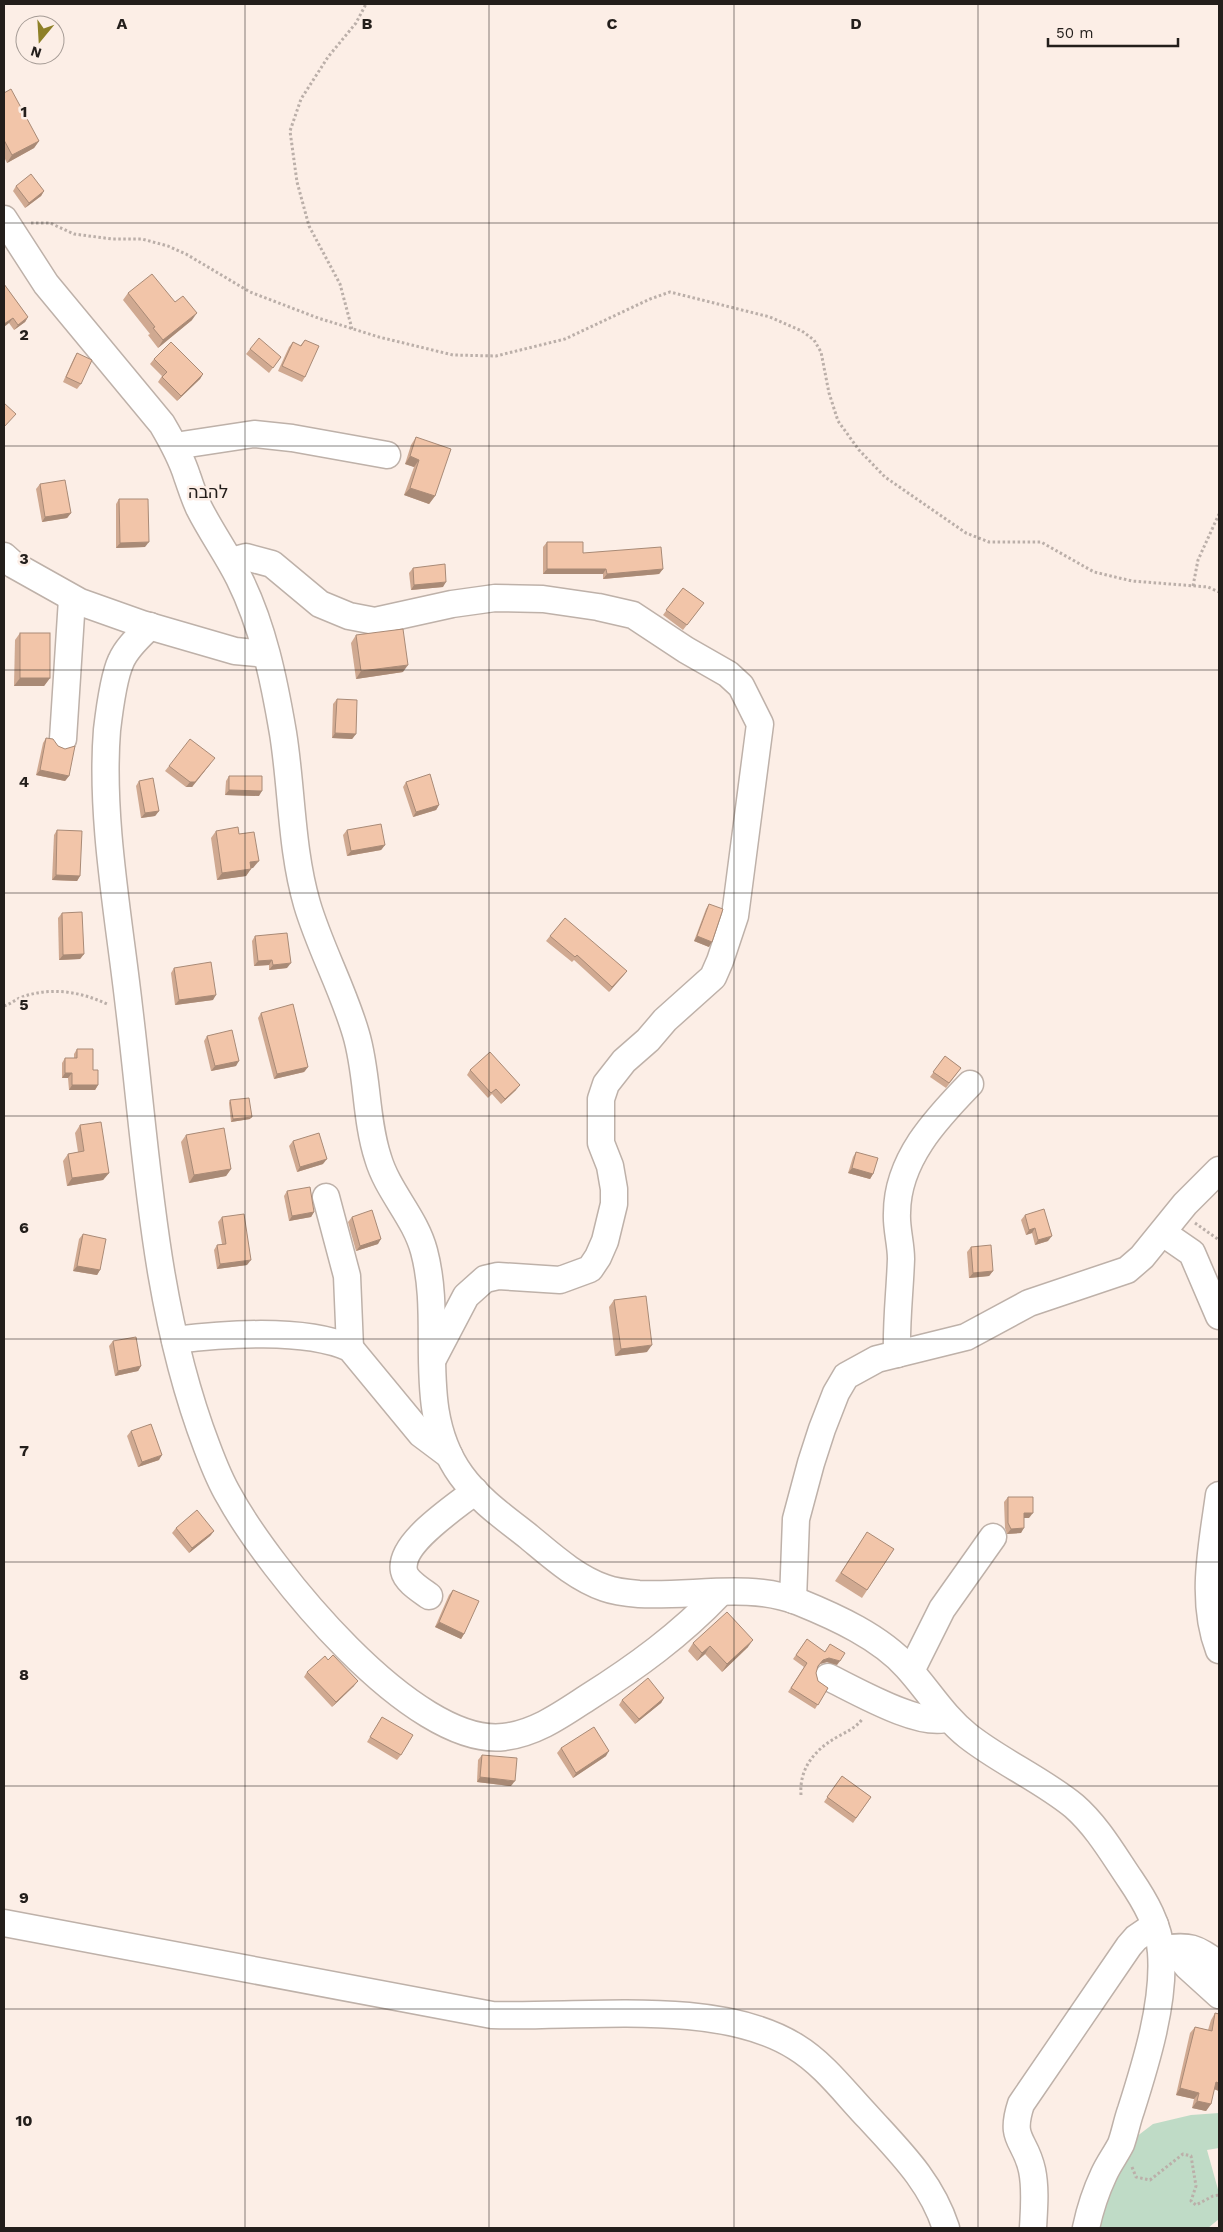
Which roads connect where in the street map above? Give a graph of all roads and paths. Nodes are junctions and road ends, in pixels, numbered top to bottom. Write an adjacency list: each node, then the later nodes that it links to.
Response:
1 (366, 4): 3 (path)
2 (5, 221): 3 (path); 4 (street)
3 (352, 328): 9 (path)
4 (175, 446): 5 (street); 8 (street)
5 (387, 455)
6 (1219, 514): 9 (path)
7 (4, 556): 11 (street)
8 (231, 561): 13 (street); 27 (street)
9 (1192, 586): 10 (path)
10 (1219, 592)
11 (72, 599): 12 (street); 14 (street)
12 (150, 626): 13 (street); 16 (street)
13 (266, 654): 27 (street)
14 (63, 739)
15 (4, 1006): 16 (path)
16 (130, 1016): 24 (street)
17 (970, 1084): 26 (street)
18 (1219, 1170): 20 (street)
19 (326, 1197): 25 (street)
20 (1179, 1212): 21 (street); 22 (path)
21 (1163, 1233): 23 (street); 26 (street)
22 (1219, 1240)
23 (1219, 1316)
24 (175, 1340): 25 (street); 32 (street)
25 (350, 1348): 28 (street)
26 (896, 1354): 34 (street)
27 (431, 1362): 28 (street)
28 (449, 1456): 29 (street)
29 (475, 1492): 32 (street); 33 (street)
30 (1219, 1495): 35 (street)
31 (994, 1537): 36 (street)
32 (720, 1593): 34 (street)
33 (429, 1596)
34 (793, 1600): 36 (street)
35 (1219, 1650)
36 (911, 1672): 39 (street)
37 (828, 1677): 38 (street)
38 (875, 1699): 39 (street); 40 (path)
39 (948, 1718): 42 (street)
40 (801, 1796)
41 (4, 1923): 47 (street)
42 (1163, 1941): 43 (street); 44 (street); 45 (street); 48 (street)
43 (1219, 1964)
44 (1219, 1995)
45 (1121, 2144): 46 (path); 49 (street)
46 (1219, 2195)
47 (946, 2228)
48 (1033, 2228)
49 (1086, 2228)

